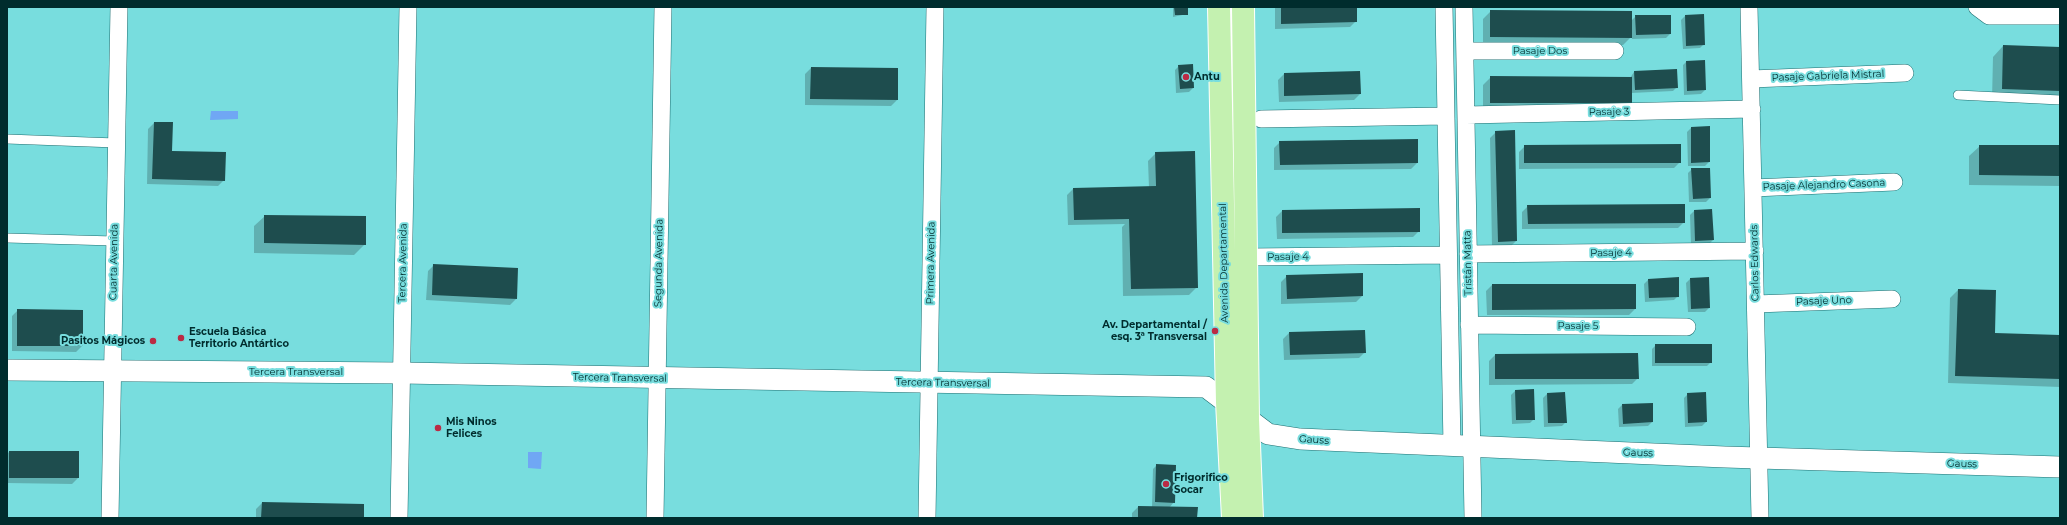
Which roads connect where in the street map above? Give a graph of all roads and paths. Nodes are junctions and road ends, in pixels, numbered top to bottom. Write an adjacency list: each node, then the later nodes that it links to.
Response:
1 (119, 7): 23 (street, Cuarta Avenida)
2 (408, 7): 38 (street, Tercera Avenida)
3 (663, 7): 39 (street, Segunda Avenida)
4 (935, 7): 40 (street, Primera Avenida)
5 (1219, 7): 41 (main road, Avenida Departamental)
6 (1242, 7): 31 (main road)
7 (1444, 7): 19 (street, Tristán Matta)
8 (1464, 7): 12 (street, Tristán Matta)
9 (1749, 7): 15 (street, Carlos Edwards)
10 (1977, 7): 11 (street)
11 (2060, 16)
12 (1465, 51): 13 (street, Pasaje Dos); 20 (street, Tristán Matta)
13 (1616, 51)
14 (1905, 73): 15 (street, Pasaje Gabriela Mistral)
15 (1751, 79): 18 (street, Carlos Edwards)
16 (1958, 94): 17 (lane)
17 (2060, 100)
18 (1752, 109): 20 (street, Pasaje 3); 25 (street, Carlos Edwards)
19 (1446, 116): 21 (street); 30 (street, Tristán Matta)
20 (1466, 116): 29 (street, Tristán Matta)
21 (1261, 119)
22 (7, 139): 23 (lane)
23 (116, 143): 27 (street, Cuarta Avenida)
24 (1894, 182): 25 (street, Pasaje Alejandro Casona)
25 (1753, 188): 28 (street, Carlos Edwards)
26 (7, 238): 27 (lane)
27 (114, 241): 37 (street, Cuarta Avenida)
28 (1755, 251): 29 (street, Pasaje 4); 33 (street, Carlos Edwards)
29 (1468, 254): 34 (street, Tristán Matta)
30 (1448, 255): 31 (street, Pasaje 4); 43 (street, Tristán Matta)
31 (1248, 257): 42 (main road)
32 (1892, 299): 33 (street, Pasaje Uno)
33 (1756, 304): 44 (street, Carlos Edwards)
34 (1470, 325): 35 (street, Pasaje 5); 43 (street, Tristán Matta)
35 (1687, 327)
36 (7, 370): 37 (street, Tercera Transversal)
37 (112, 371): 38 (street, Tercera Transversal); 46 (street, Cuarta Avenida)
38 (402, 373): 39 (street, Tercera Transversal); 47 (street, Tercera Avenida)
39 (657, 378): 40 (street, Tercera Transversal); 48 (street, Segunda Avenida)
40 (929, 383): 41 (street, Tercera Transversal); 49 (street, Primera Avenida)
41 (1227, 402): 42 (street, Gauss); 50 (main road, Avenida Departamental)
42 (1248, 420): 43 (street, Gauss); 51 (main road)
43 (1462, 446): 44 (street, Gauss); 52 (street, Tristán Matta)
44 (1759, 458): 45 (street, Gauss); 53 (street, Carlos Edwards)
45 (2060, 467)
46 (110, 518)
47 (399, 518)
48 (655, 518)
49 (927, 518)
50 (1233, 518)
51 (1252, 518)
52 (1473, 518)
53 (1760, 518)

